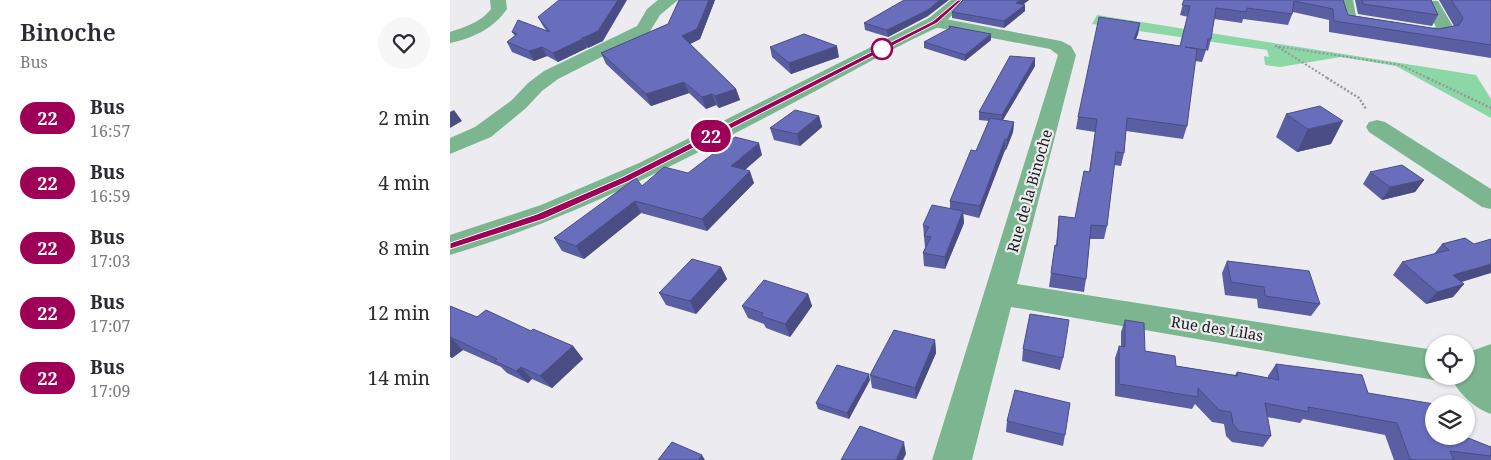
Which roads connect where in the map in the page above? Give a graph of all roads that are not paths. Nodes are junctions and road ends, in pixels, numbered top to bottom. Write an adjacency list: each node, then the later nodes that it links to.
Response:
1 (498, 0): 8 (street)
2 (670, 0): 10 (street)
3 (960, 0): 7 (street)
4 (1340, 0): 5 (street)
5 (1345, 0): 6 (street)
6 (1411, 0)
7 (935, 22): 12 (street); 13 (street, Rue de la Binoche)
8 (450, 38)
9 (1377, 127): 11 (street)
10 (450, 147)
11 (1491, 201)
12 (450, 245)
13 (1001, 294): 15 (street, Rue des Lilas); 19 (street, Rue de la Binoche)
14 (1491, 358): 16 (street)
15 (1425, 364)
16 (1475, 364)
17 (1475, 382): 18 (street)
18 (1491, 398)
19 (952, 460)

